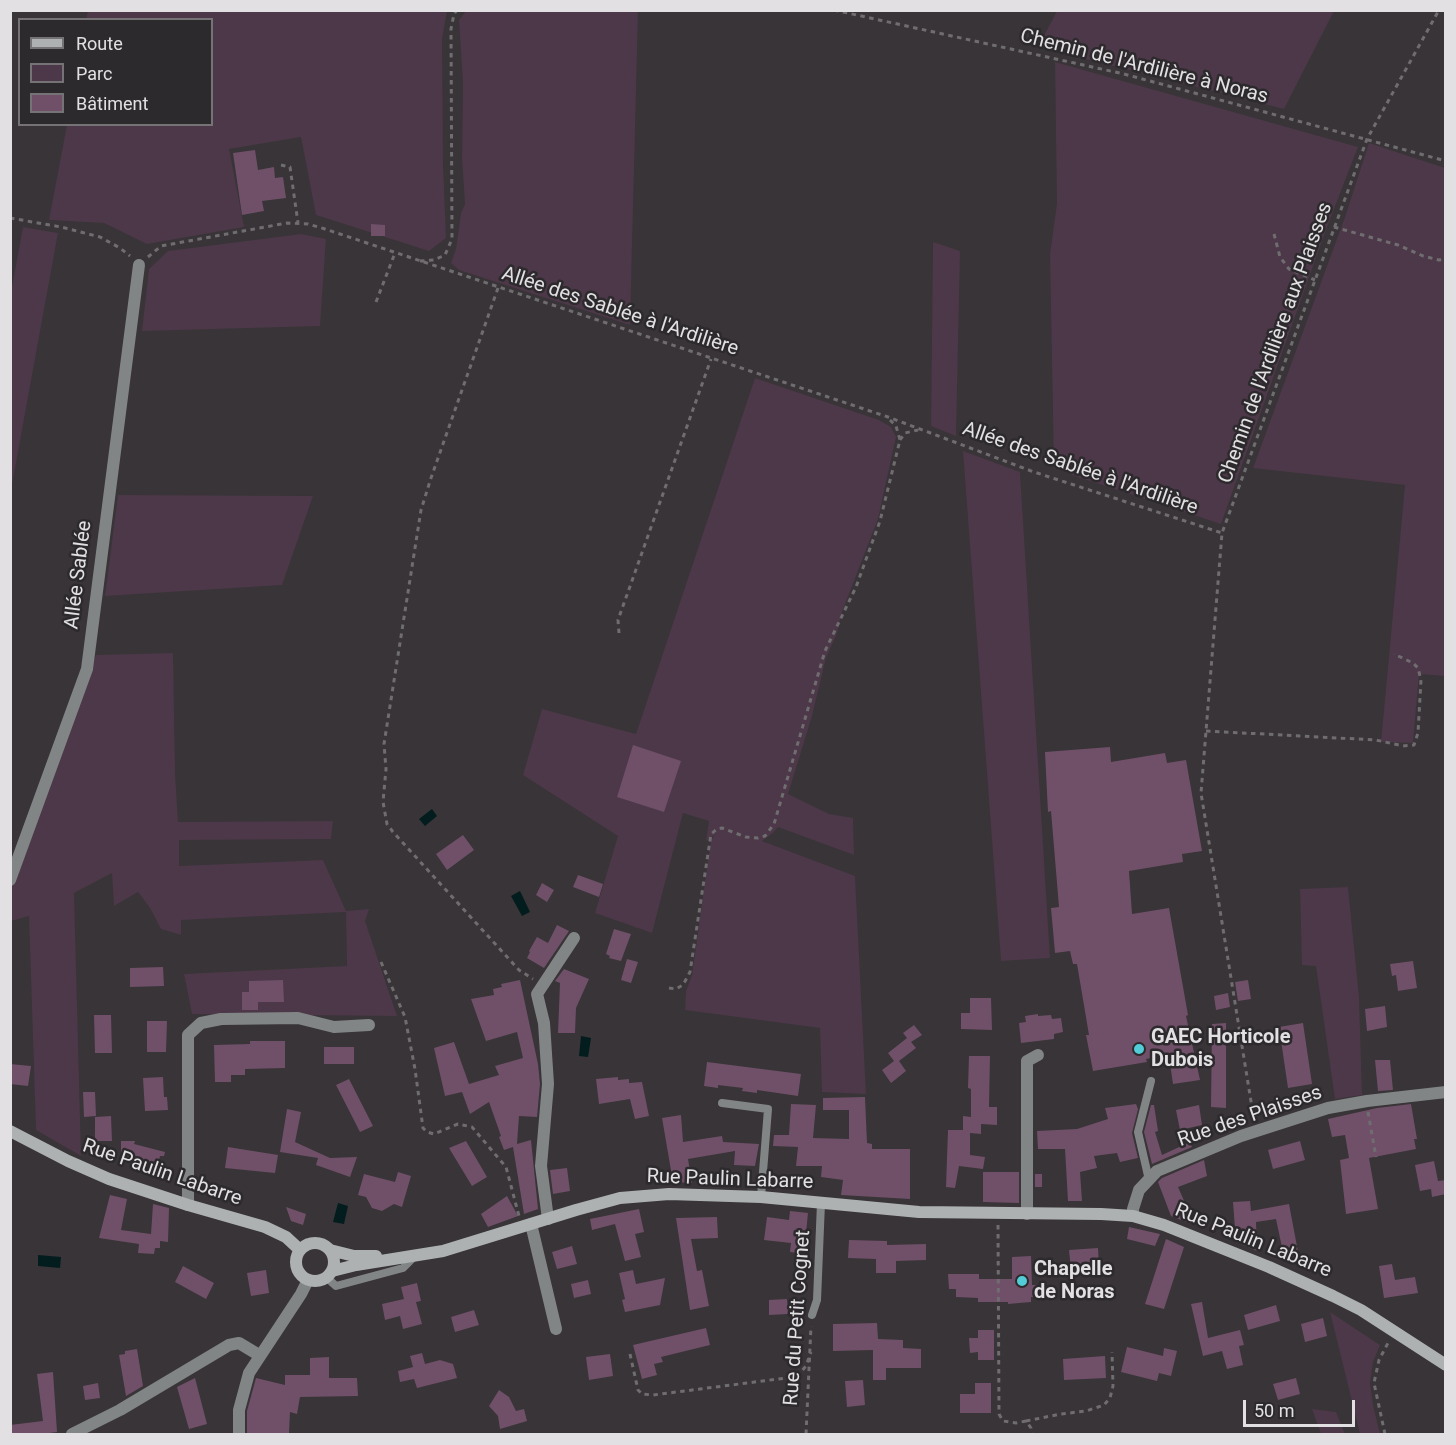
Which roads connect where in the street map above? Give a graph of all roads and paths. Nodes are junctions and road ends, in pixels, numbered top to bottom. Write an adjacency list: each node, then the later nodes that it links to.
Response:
1 (457, 10): 13 (path)
2 (834, 10): 4 (path, Chemin de l'Ardilière à Noras)
3 (1439, 10): 4 (path, Chemin de l'Ardilière aux Plaisses)
4 (1367, 139): 5 (path, Chemin de l'Ardilière à Noras); 9 (path, Chemin de l'Ardilière aux Plaisses)
5 (1446, 161)
6 (281, 165): 8 (path)
7 (10, 218): 14 (path)
8 (298, 223): 11 (path, Allée des Sablée à l'Ardilière); 14 (path, Allée des Sablée à l'Ardilière)
9 (1334, 227): 12 (path); 15 (path, Chemin de l'Ardilière aux Plaisses)
10 (1274, 234): 15 (path)
11 (395, 253): 13 (path, Allée des Sablée à l'Ardilière); 17 (path)
12 (1446, 259)
13 (418, 261): 16 (path, Allée des Sablée à l'Ardilière)
14 (139, 265): 26 (street, Allée Sablée)
15 (1315, 280): 22 (path, Chemin de l'Ardilière aux Plaisses)
16 (498, 288): 18 (path, Allée des Sablée à l'Ardilière); 29 (path)
17 (376, 302)
18 (711, 358): 19 (path, Allée des Sablée à l'Ardilière); 23 (path)
19 (888, 417): 20 (path, Allée des Sablée à l'Ardilière); 21 (path)
20 (926, 432): 21 (path); 22 (path, Allée des Sablée à l'Ardilière)
21 (900, 440): 30 (path)
22 (1222, 533): 25 (path, Chemin de l'Ardilière aux Plaisses)
23 (619, 633)
24 (1394, 654): 25 (path)
25 (1206, 731): 38 (path, Chemin de l'Ardilière aux Plaisses)
26 (10, 880)
27 (574, 938): 29 (street)
28 (381, 962): 48 (path)
29 (542, 986): 47 (street)
30 (669, 988)
31 (369, 1025): 43 (street)
32 (1038, 1055): 45 (street)
33 (1150, 1081): 40 (lane)
34 (1446, 1092): 35 (street, Rue des Plaisses)
35 (1367, 1101): 38 (street, Rue des Plaisses); 39 (path)
36 (722, 1103): 41 (lane)
37 (10, 1131): 43 (street, Rue Paulin Labarre)
38 (1256, 1131): 40 (street, Rue des Plaisses)
39 (1376, 1157)
40 (1149, 1180): 46 (street, Rue des Plaisses)
41 (761, 1197): 42 (street, Rue Paulin Labarre); 47 (street, Rue Paulin Labarre)
42 (821, 1203): 44 (street, Rue Paulin Labarre); 54 (lane, Rue du Petit Cognet)
43 (188, 1206): 49 (street, Rue Paulin Labarre)
44 (998, 1214): 45 (street, Rue Paulin Labarre); 62 (path)
45 (1027, 1214): 46 (street, Rue Paulin Labarre)
46 (1133, 1216): 56 (street, Rue Paulin Labarre)
47 (548, 1219): 48 (street, Rue Paulin Labarre)
48 (526, 1226): 51 (street, Rue Paulin Labarre); 55 (street)
49 (300, 1250): 50 (street); 53 (street)
50 (330, 1250): 51 (street); 52 (street)
51 (409, 1256): 52 (street)
52 (329, 1274): 53 (street)
53 (308, 1280): 60 (street)
54 (812, 1316): 57 (path, Rue du Petit Cognet)
55 (556, 1329)
56 (1394, 1331): 61 (street, Rue Paulin Labarre); 67 (path)
57 (811, 1352): 59 (path); 65 (path, Rue du Petit Cognet)
58 (1112, 1352): 62 (path)
59 (630, 1354)
60 (260, 1355): 63 (street); 64 (street)
61 (1446, 1365)
62 (1026, 1421): 66 (path)
63 (72, 1434)
64 (239, 1434)
65 (806, 1434)
66 (1032, 1434)
67 (1384, 1434)

